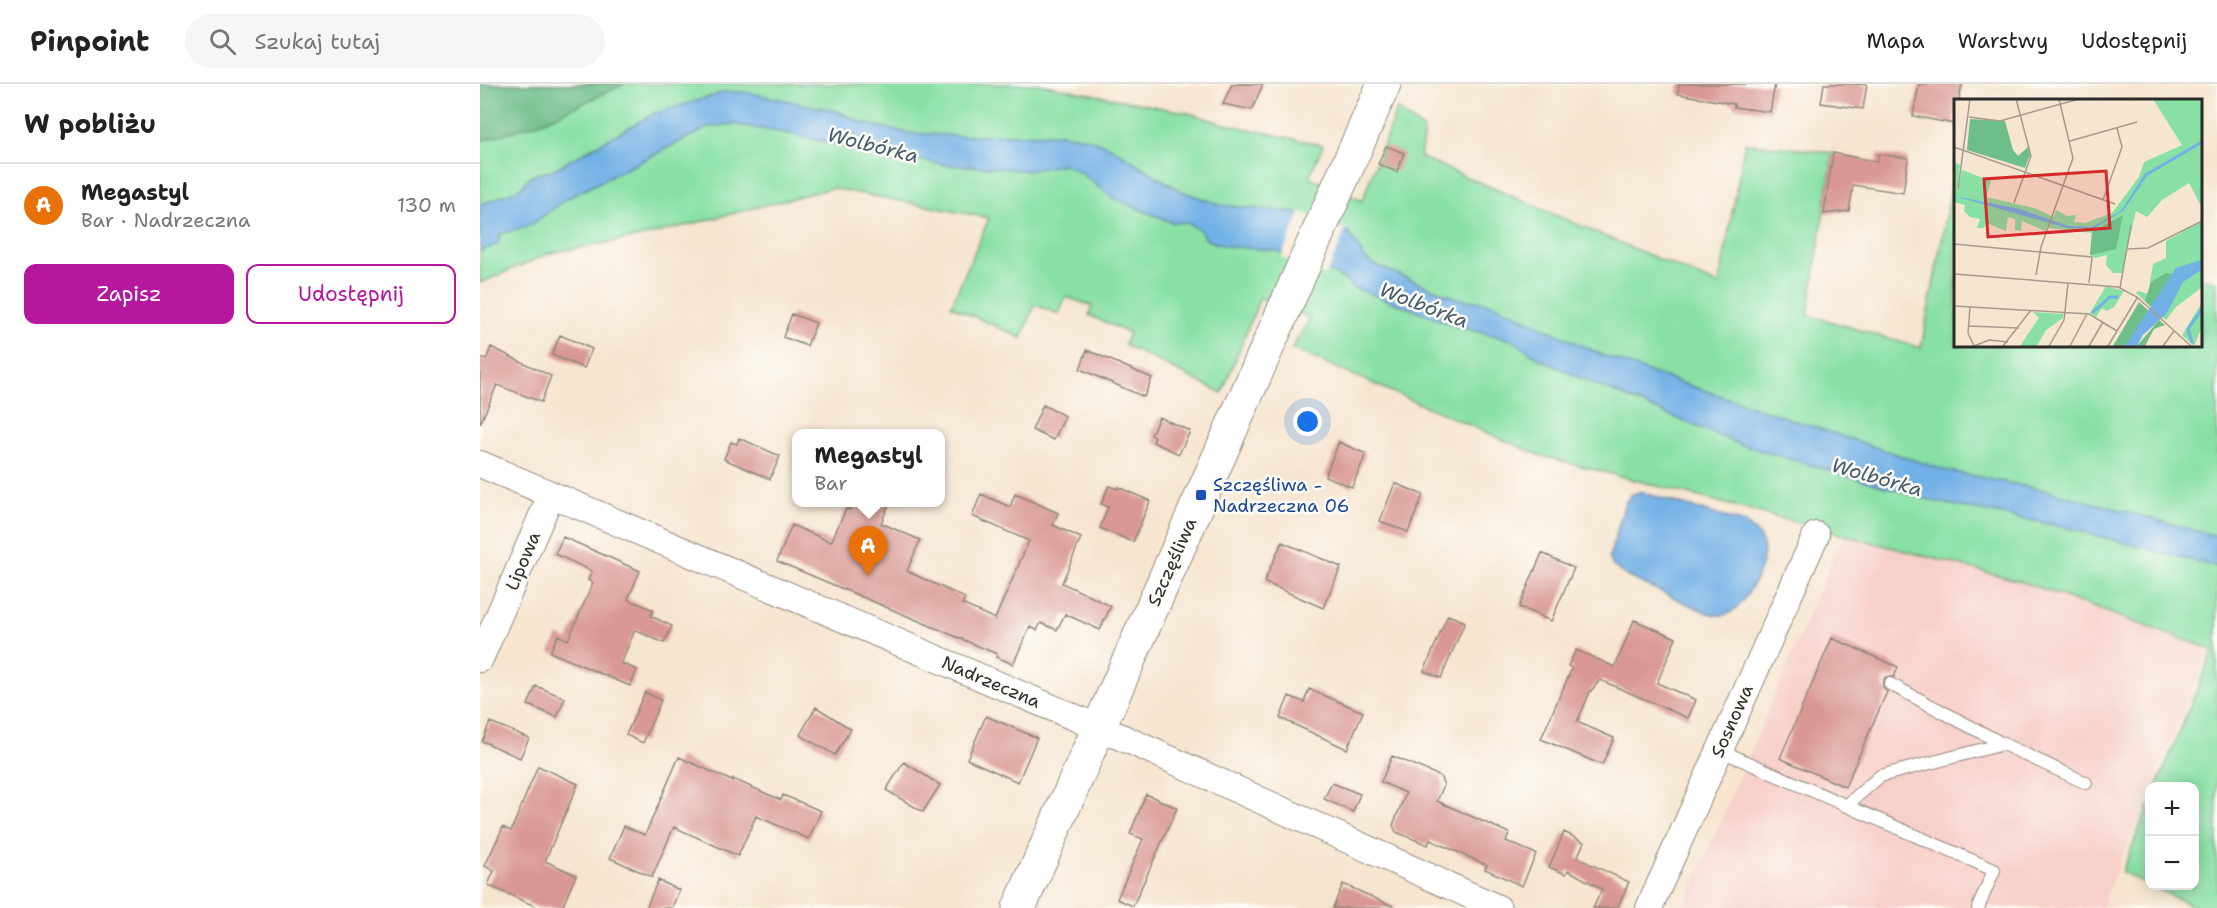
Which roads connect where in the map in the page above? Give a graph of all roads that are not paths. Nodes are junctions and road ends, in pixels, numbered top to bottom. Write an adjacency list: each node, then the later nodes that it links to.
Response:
1 (1384, 84): 7 (street, Szczęśliwa)
2 (480, 464): 3 (street, Nadrzeczna)
3 (551, 495): 5 (street, Lipowa); 7 (street, Nadrzeczna)
4 (1816, 535): 9 (street, Sosnowa)
5 (480, 659)
6 (1890, 684): 8 (lane)
7 (1098, 728): 12 (street, Szczęśliwa); 13 (street, Nadrzeczna)
8 (2003, 744): 10 (lane); 11 (lane)
9 (1719, 750): 11 (lane); 14 (street, Sosnowa)
10 (2086, 783)
11 (1846, 806): 15 (lane)
12 (1019, 908)
13 (1498, 908)
14 (1649, 908)
15 (1978, 908)

